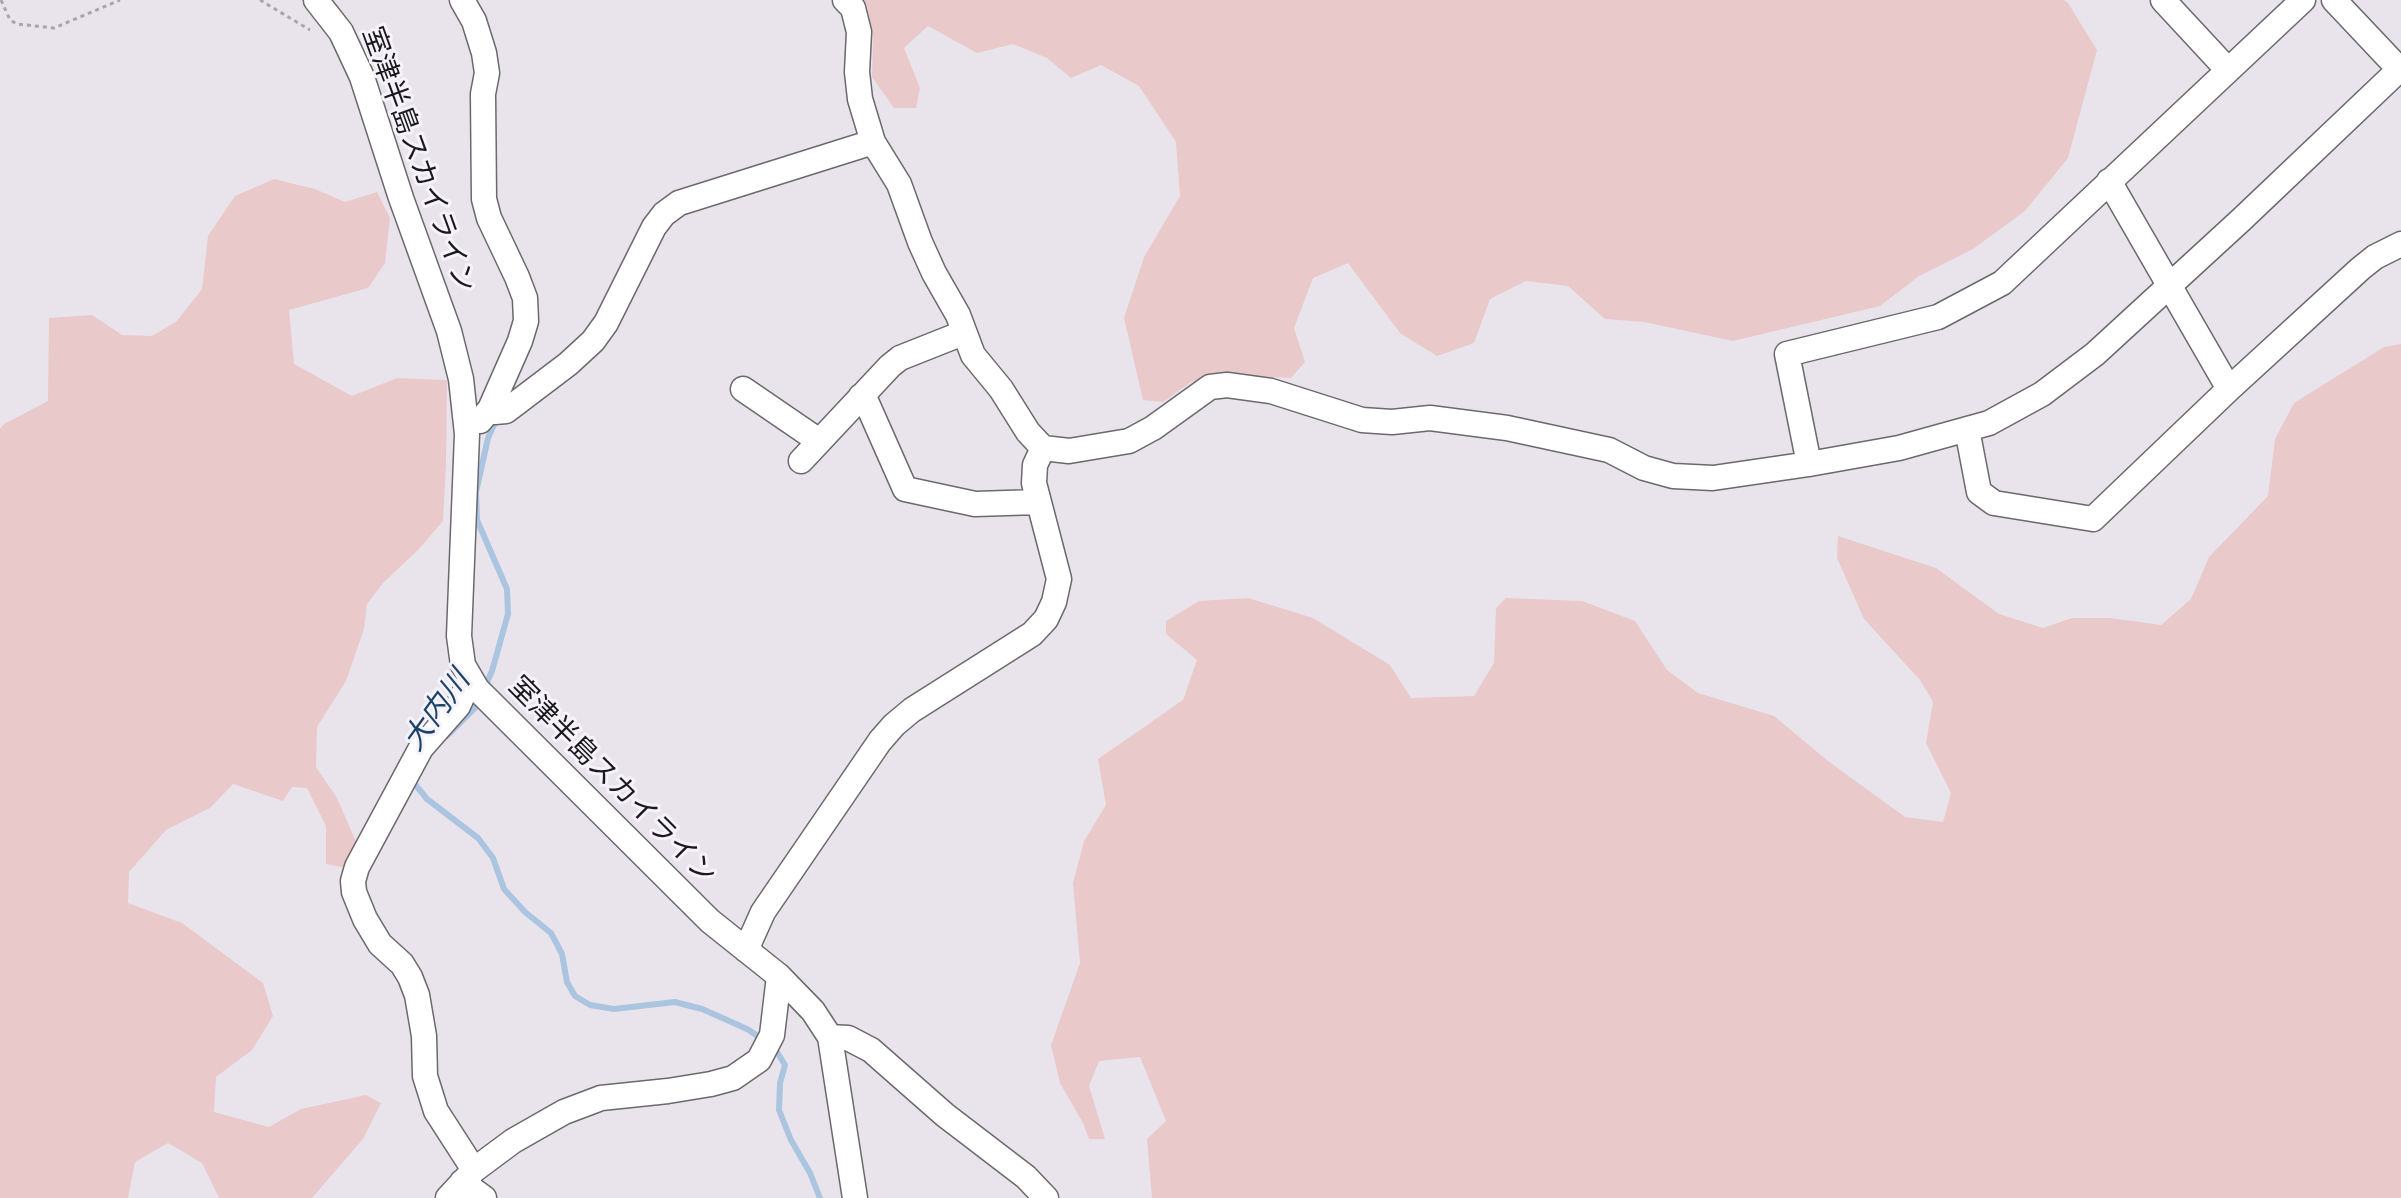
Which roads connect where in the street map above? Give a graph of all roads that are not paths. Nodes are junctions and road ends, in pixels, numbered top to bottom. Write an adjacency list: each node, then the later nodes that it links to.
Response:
1 (316, 0): 19 (street, 室津半島スカイライン)
2 (462, 0): 17 (street)
3 (845, 0): 9 (street)
4 (2163, 0): 7 (street)
5 (2303, 0): 7 (street)
6 (2334, 0): 8 (street)
7 (2227, 69): 10 (street)
8 (2401, 69): 12 (street)
9 (873, 142): 13 (street); 17 (street)
10 (2109, 181): 12 (street); 23 (street)
11 (2401, 244): 15 (street)
12 (2168, 285): 15 (street); 18 (street)
13 (963, 333): 16 (street); 21 (street)
14 (743, 389): 20 (street)
15 (2229, 389): 18 (street)
16 (861, 396): 20 (street); 24 (street)
17 (495, 412): 19 (street)
18 (1967, 429): 23 (street)
19 (467, 434): 25 (street, 室津半島スカイライン)
20 (819, 441): 22 (street)
21 (1043, 448): 23 (street); 24 (street)
22 (801, 461)
23 (1809, 464)
24 (1038, 502): 26 (street)
25 (470, 680): 26 (street, 室津半島スカイライン); 30 (street)
26 (746, 950): 27 (street, 室津半島スカイライン)
27 (779, 976): 28 (street, 室津半島スカイライン); 30 (street)
28 (830, 1037): 29 (street); 32 (street, 室津半島スカイライン)
29 (1026, 1177): 33 (street); 34 (street)
30 (461, 1183): 31 (street)
31 (484, 1198)
32 (855, 1198)
33 (1046, 1198)
34 (1065, 1198)

